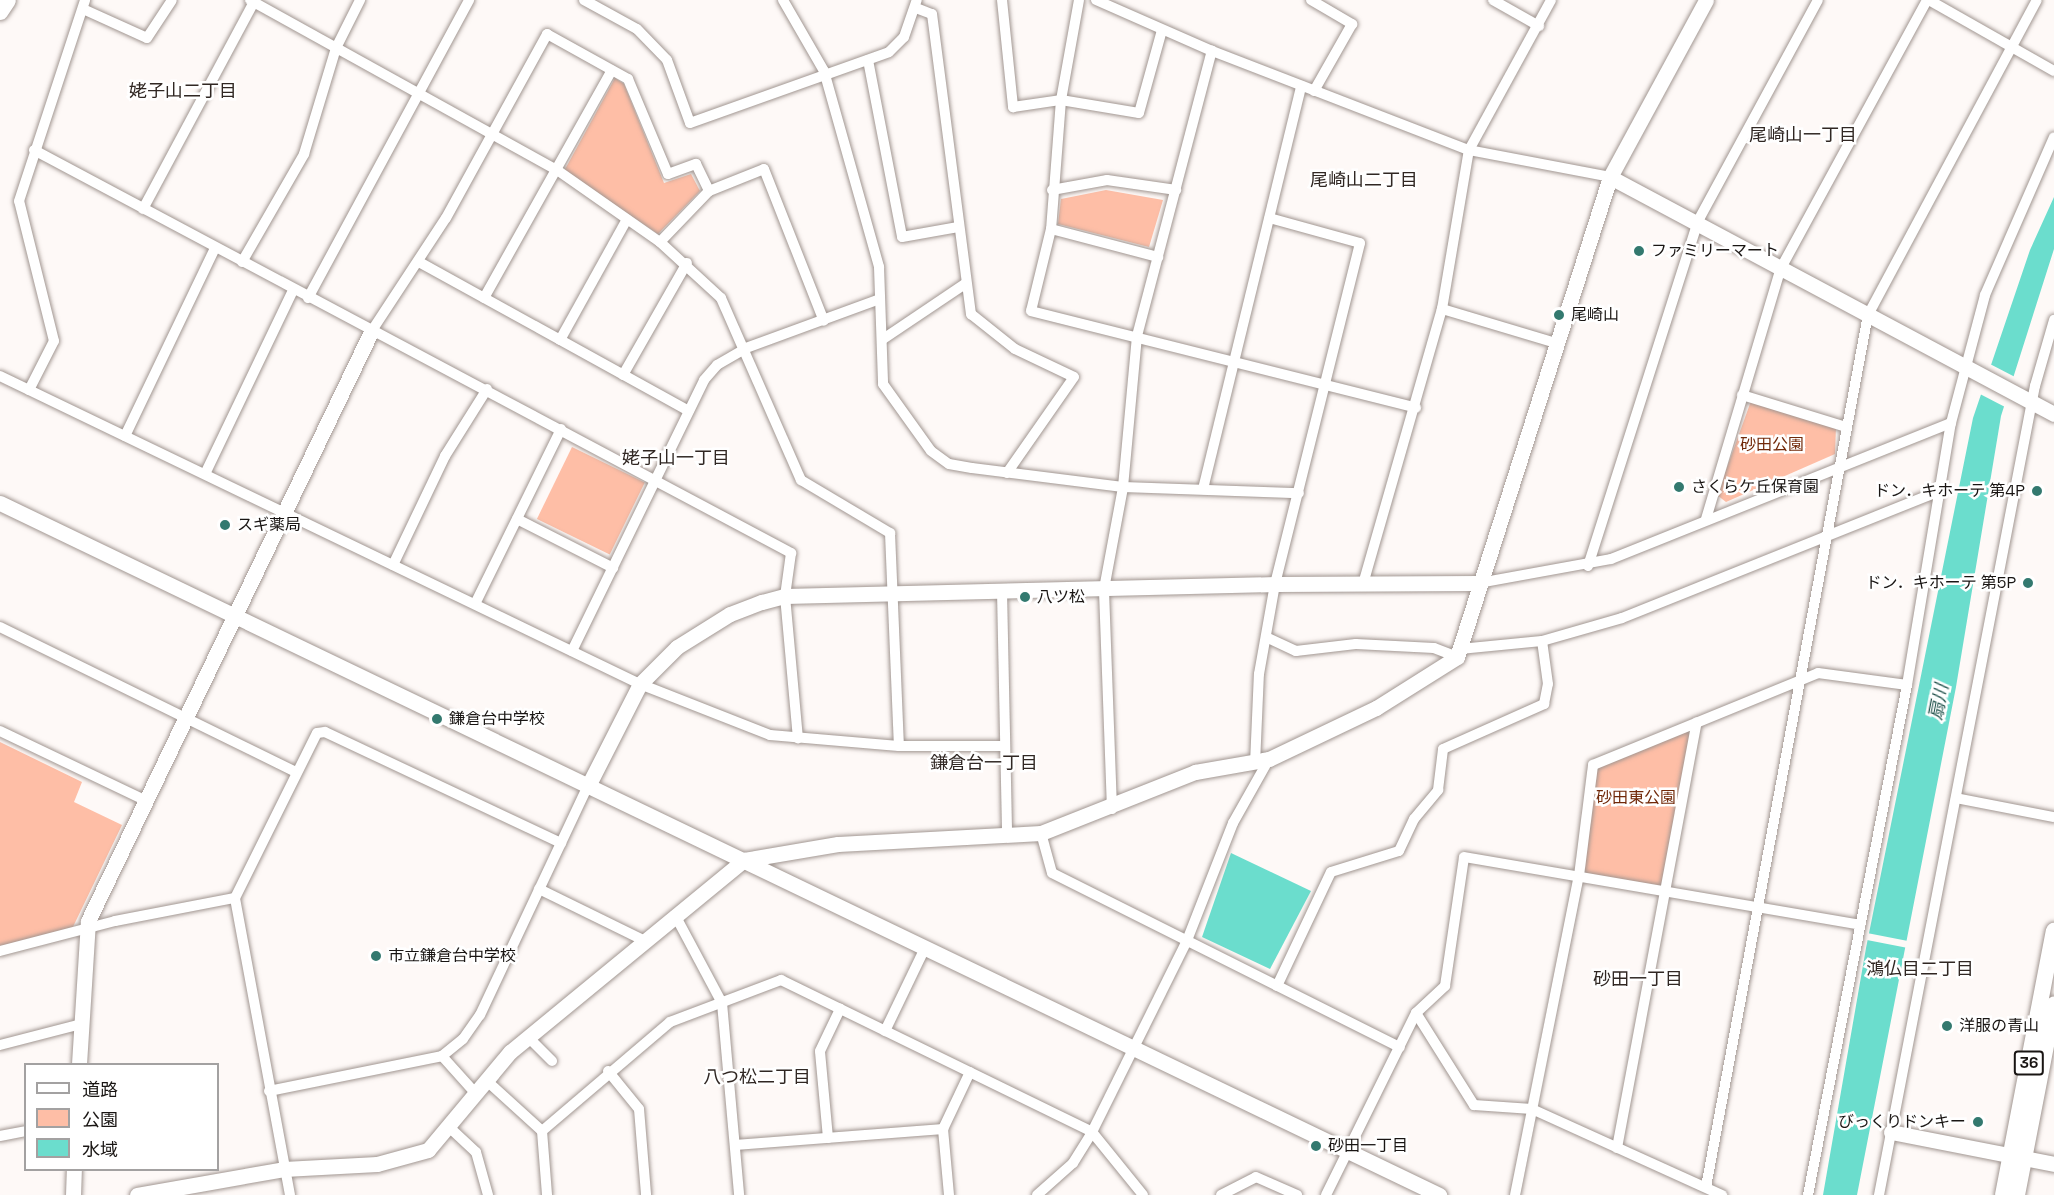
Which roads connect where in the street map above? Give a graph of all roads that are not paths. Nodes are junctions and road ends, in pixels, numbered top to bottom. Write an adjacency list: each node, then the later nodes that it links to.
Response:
1 (8, 0): 20 (street)
2 (172, 0): 18 (street)
3 (360, 0): 24 (street)
4 (469, 0): 32 (street)
5 (584, 0): 28 (street)
6 (783, 0): 28 (street)
7 (1002, 0): 33 (street)
8 (1079, 0): 33 (street)
9 (1096, 0): 22 (street)
10 (1311, 0): 31 (street)
11 (1492, 0): 21 (street)
12 (1551, 0): 21 (street)
13 (1706, 0): 39 (street)
14 (1818, 0): 46 (street)
15 (1928, 0): 23 (street); 55 (street)
16 (2037, 0): 23 (street)
17 (253, 1): 24 (street); 43 (street)
18 (84, 4): 36 (street)
19 (917, 4): 26 (street); 47 (street)
20 (0, 12)
21 (1539, 26): 37 (street)
22 (1162, 30): 25 (street); 33 (street)
23 (2012, 47): 29 (street); 62 (street)
24 (336, 48): 32 (street); 52 (street)
25 (1212, 51): 30 (street); 41 (street)
26 (868, 60): 28 (street); 47 (street)
27 (612, 70): 34 (street); 38 (street); 42 (street)
28 (824, 71): 60 (street)
29 (2054, 71)
30 (1301, 86): 31 (street); 44 (street)
31 (1314, 91): 37 (street)
32 (421, 97): 34 (street); 58 (street)
33 (1061, 100): 40 (street)
34 (492, 135): 38 (street); 53 (street)
35 (2054, 137): 72 (street)
36 (34, 150): 43 (street); 77 (street)
37 (1469, 150): 39 (street); 61 (street)
38 (557, 170): 45 (street); 59 (street)
39 (1610, 177): 46 (street); 69 (street)
40 (1052, 190): 41 (street); 48 (street)
41 (1176, 190): 51 (street)
42 (709, 191): 49 (street); 64 (street)
43 (142, 209): 50 (street)
44 (1269, 218): 71 (street); 75 (street)
45 (627, 219): 49 (street); 68 (street)
46 (1698, 221): 55 (street); 101 (street)
47 (958, 227): 56 (street)
48 (1051, 229): 51 (street); 66 (street)
49 (660, 242): 54 (street)
50 (215, 248): 52 (street); 86 (street)
51 (1158, 257): 66 (street)
52 (242, 262): 57 (street)
53 (419, 262): 59 (street); 65 (street)
54 (687, 264): 70 (street); 73 (street)
55 (1781, 268): 62 (street); 78 (street)
56 (965, 284): 67 (street); 88 (street)
57 (293, 290): 58 (street); 89 (street)
58 (308, 298): 65 (street)
59 (484, 298): 68 (street)
60 (877, 300): 64 (street); 67 (street)
61 (1442, 309): 69 (street); 80 (street)
62 (1868, 315): 72 (street); 84 (street)
63 (2054, 320): 79 (street)
64 (824, 321): 70 (street)
65 (371, 332): 76 (street); 96 (street)
66 (1137, 336): 71 (street); 91 (street)
67 (883, 339): 88 (street)
68 (560, 340): 73 (street)
69 (1556, 343): 103 (street)
70 (746, 348): 81 (street); 108 (street)
71 (1234, 360): 75 (street); 92 (street)
72 (1969, 370): 79 (street); 83 (street)
73 (623, 375): 81 (street)
74 (0, 376): 77 (street)
75 (1326, 386): 80 (street); 94 (street)
76 (487, 389): 85 (street); 100 (street)
77 (29, 390): 86 (street)
78 (1742, 395): 84 (street); 98 (street)
79 (2026, 400): 82 (street); 129 (street)
80 (1416, 408): 105 (street)
81 (689, 411): 90 (street)
82 (2054, 414)
83 (1952, 423): 87 (street); 93 (street)
84 (1846, 427): 87 (street)
85 (561, 429): 90 (street); 97 (street)
86 (125, 436): 89 (street)
87 (1840, 465): 98 (street); 99 (street)
88 (1007, 473): 91 (street)
89 (205, 474): 96 (street)
90 (656, 479): 102 (street); 109 (street)
91 (1123, 487): 92 (street); 106 (street)
92 (1203, 489): 94 (street)
93 (1939, 491): 99 (street); 119 (street)
94 (1299, 493): 104 (street)
95 (0, 503): 111 (street)
96 (286, 513): 100 (street); 111 (street)
97 (517, 519): 102 (street); 110 (street)
98 (1706, 519): 101 (street)
99 (1827, 534): 114 (street); 117 (street)
100 (393, 565): 110 (street)
101 (1588, 566): 103 (street)
102 (613, 568): 115 (street)
103 (1479, 583): 105 (street); 116 (street)
104 (1275, 584): 105 (street); 106 (street); 113 (street)
105 (1363, 584)
106 (1104, 589): 107 (street); 131 (street)
107 (1002, 591): 108 (street); 125 (street)
108 (893, 594): 109 (street); 124 (street)
109 (785, 596): 118 (street); 123 (street)
110 (475, 604): 115 (street)
111 (237, 617): 120 (street); 128 (street)
112 (0, 627): 120 (street)
113 (1269, 638): 116 (street); 126 (street)
114 (1542, 641): 116 (street); 150 (street)
115 (572, 651): 118 (street)
116 (1459, 653): 126 (street)
117 (1797, 680): 119 (street); 121 (street); 141 (street)
118 (640, 684): 123 (street); 128 (street)
119 (1907, 685): 143 (street)
120 (189, 715): 127 (street); 130 (street)
121 (1697, 722): 137 (street); 139 (street)
122 (0, 731): 130 (street)
123 (798, 738): 124 (street)
124 (899, 746): 125 (street)
125 (1003, 746): 134 (street)
126 (1262, 761): 131 (street); 147 (street)
127 (296, 772): 135 (street); 140 (street)
128 (588, 786): 135 (street); 136 (street)
129 (1956, 798): 132 (street); 175 (street)
130 (147, 801): 144 (street)
131 (1112, 809): 133 (street)
132 (2054, 817)
133 (1041, 833): 134 (street); 147 (street)
134 (1007, 834): 136 (street)
135 (561, 843): 138 (street)
136 (744, 860): 142 (street); 148 (street)
137 (1579, 876): 139 (street); 154 (street); 169 (street)
138 (539, 890): 146 (street); 161 (street)
139 (1666, 892): 141 (street); 179 (street)
140 (235, 898): 144 (street); 167 (street)
141 (1757, 907): 143 (street); 185 (street)
142 (675, 915): 146 (street); 151 (street)
143 (1860, 925): 202 (street)
144 (85, 928): 149 (street); 155 (street)
145 (2054, 932): 181 (main road, 36)
146 (643, 940): 157 (street)
147 (1186, 943): 150 (street); 160 (street)
148 (925, 948): 156 (street); 160 (street)
149 (0, 951)
150 (1277, 986): 159 (street)
151 (722, 1003): 153 (street); 164 (street); 178 (street)
152 (2054, 1005): 181 (main road, 36)
153 (840, 1009): 156 (street); 177 (street)
154 (1416, 1013): 159 (street); 169 (street)
155 (81, 1024): 158 (street); 163 (street)
156 (885, 1031): 165 (street)
157 (528, 1037): 162 (street); 166 (street)
158 (0, 1045)
159 (1400, 1047): 180 (street)
160 (1136, 1049): 174 (street); 180 (street)
161 (442, 1056): 167 (street); 168 (street)
162 (552, 1061)
163 (79, 1063)
164 (608, 1071): 173 (street); 192 (street)
165 (970, 1072): 171 (street); 174 (street)
166 (487, 1081): 168 (street); 173 (street)
167 (269, 1091): 183 (street)
168 (477, 1095): 170 (street)
169 (1532, 1109): 179 (street); 200 (street)
170 (449, 1127): 183 (street); 190 (street)
171 (943, 1129): 177 (street); 194 (street)
172 (24, 1131): 176 (street)
173 (542, 1131): 191 (street)
174 (1092, 1132): 195 (street); 196 (street)
175 (1892, 1132): 181 (street); 203 (street)
176 (0, 1136)
177 (828, 1138): 178 (street)
178 (735, 1145): 193 (street)
179 (1617, 1148): 185 (street)
180 (1349, 1152): 186 (street); 199 (street)
181 (2017, 1157): 182 (street); 204 (main road, 36); 205 (main road, 36)
182 (2054, 1164)
183 (284, 1169): 188 (street); 189 (street)
184 (74, 1171): 187 (street)
185 (1706, 1187): 201 (street)
186 (1431, 1193)
187 (73, 1195)
188 (137, 1195)
189 (290, 1195)
190 (488, 1195)
191 (547, 1195)
192 (646, 1195)
193 (739, 1195)
194 (949, 1195)
195 (1037, 1195)
196 (1143, 1195)
197 (1221, 1195): 198 (street)
198 (1297, 1195)
199 (1326, 1195)
200 (1515, 1195)
201 (1722, 1195)
202 (1808, 1195)
203 (1879, 1195)
204 (2003, 1195)
205 (2017, 1195)

